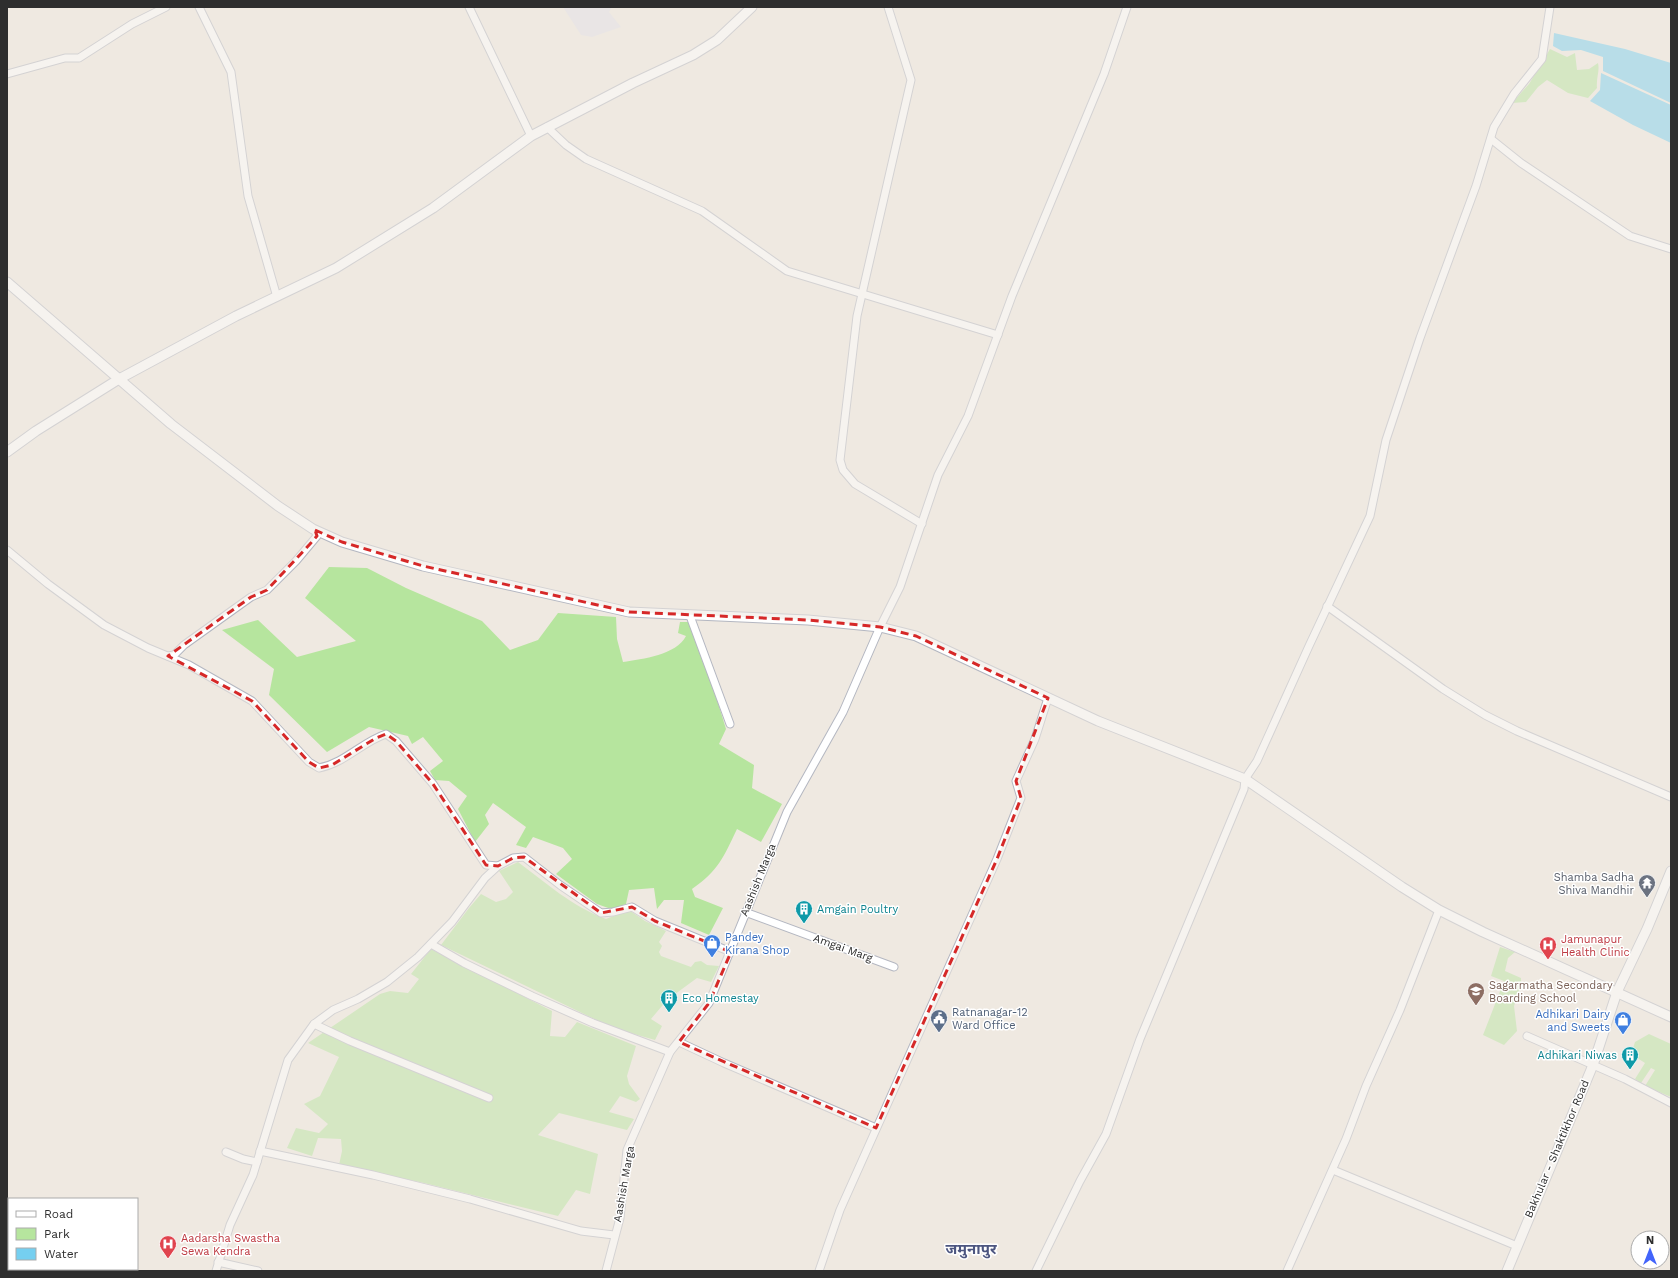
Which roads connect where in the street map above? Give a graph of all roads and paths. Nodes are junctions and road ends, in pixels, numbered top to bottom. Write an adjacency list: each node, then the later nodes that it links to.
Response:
1 (166, 7): 8 (street)
2 (198, 7): 15 (street)
3 (468, 7): 10 (street)
4 (752, 7): 9 (street)
5 (888, 7): 14 (street)
6 (1127, 7): 16 (street, Aashish Marga)
7 (1550, 7): 11 (street)
8 (7, 74)
9 (546, 127): 10 (street); 14 (street)
10 (531, 136): 15 (street)
11 (1491, 139): 12 (street); 22 (street)
12 (1671, 249)
13 (7, 282): 17 (street)
14 (862, 295): 16 (street); 19 (street)
15 (277, 297): 17 (street)
16 (998, 335): 19 (street, Aashish Marga)
17 (119, 379): 18 (street); 20 (street)
18 (7, 452)
19 (922, 524): 24 (street, Aashish Marga)
20 (315, 530): 23 (street); 25 (street)
21 (7, 550): 25 (street)
22 (1327, 606): 28 (street); 29 (street)
23 (690, 616): 24 (street); 27 (street)
24 (880, 626): 26 (street); 33 (street, Aashish Marga)
25 (168, 656): 30 (street)
26 (1048, 698): 28 (street); 46 (street)
27 (730, 724)
28 (1245, 779): 32 (street); 58 (street)
29 (1671, 797)
30 (498, 866): 34 (street); 35 (street)
31 (1671, 870): 37 (street, Bakhular - Shaktikhor Road)
32 (1439, 910): 37 (street); 50 (street)
33 (746, 912): 35 (street, Aashish Marga); 36 (street, Amgai Marg)
34 (431, 944): 39 (street); 42 (street)
35 (731, 952): 41 (street, Aashish Marga)
36 (894, 966)
37 (1617, 992): 38 (street); 43 (street, Bakhular - Shaktikhor Road)
38 (1671, 1017)
39 (314, 1024): 44 (street); 47 (street)
40 (1527, 1036): 43 (street)
41 (679, 1042): 42 (street, Aashish Marga); 46 (street)
42 (670, 1052): 51 (street, Aashish Marga)
43 (1592, 1065): 45 (street); 52 (street, Bakhular - Shaktikhor Road)
44 (489, 1098)
45 (1671, 1103)
46 (876, 1128): 57 (street)
47 (260, 1151): 49 (street); 51 (street)
48 (226, 1152): 49 (street)
49 (257, 1162): 53 (street)
50 (1333, 1170): 52 (street); 59 (street)
51 (614, 1235): 56 (street, Aashish Marga)
52 (1517, 1246): 60 (street, Bakhular - Shaktikhor Road)
53 (218, 1262): 54 (street); 55 (street)
54 (216, 1271)
55 (258, 1271)
56 (606, 1271)
57 (819, 1271)
58 (1036, 1271)
59 (1287, 1271)
60 (1506, 1271)

